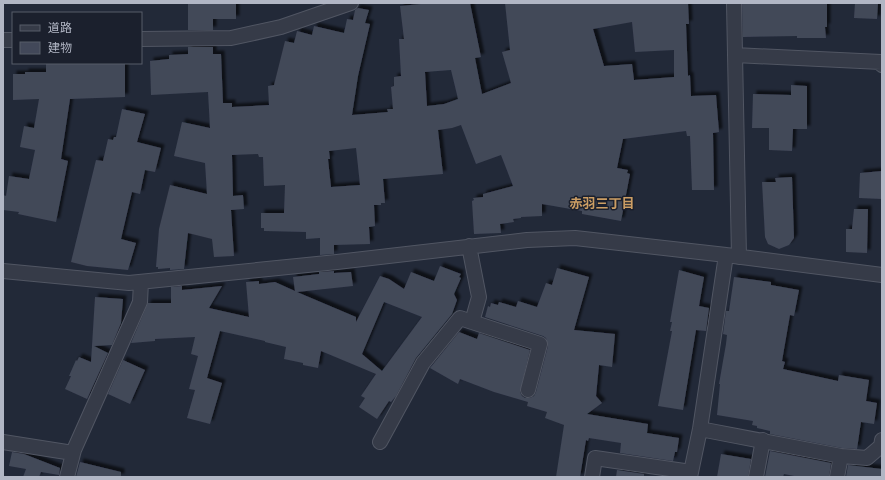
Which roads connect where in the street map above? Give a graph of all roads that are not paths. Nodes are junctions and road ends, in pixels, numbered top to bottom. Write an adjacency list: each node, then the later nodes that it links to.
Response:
1 (351, 3): 3 (street)
2 (734, 3): 4 (street)
3 (142, 39)
4 (735, 55): 5 (street); 7 (street)
5 (882, 65)
6 (469, 246): 7 (street); 10 (street); 11 (street)
7 (732, 256): 9 (street); 13 (street)
8 (3, 271): 10 (street)
9 (882, 275)
10 (141, 282): 18 (street)
11 (472, 322): 12 (street); 17 (street)
12 (528, 390)
13 (700, 429): 14 (street); 20 (street)
14 (763, 440): 19 (street); 23 (street)
15 (882, 440): 19 (street)
16 (3, 442): 18 (street)
17 (380, 442)
18 (73, 453): 21 (street)
19 (841, 456): 24 (street)
20 (691, 475): 22 (street)
21 (67, 477)
22 (592, 477)
23 (756, 477)
24 (837, 477)

